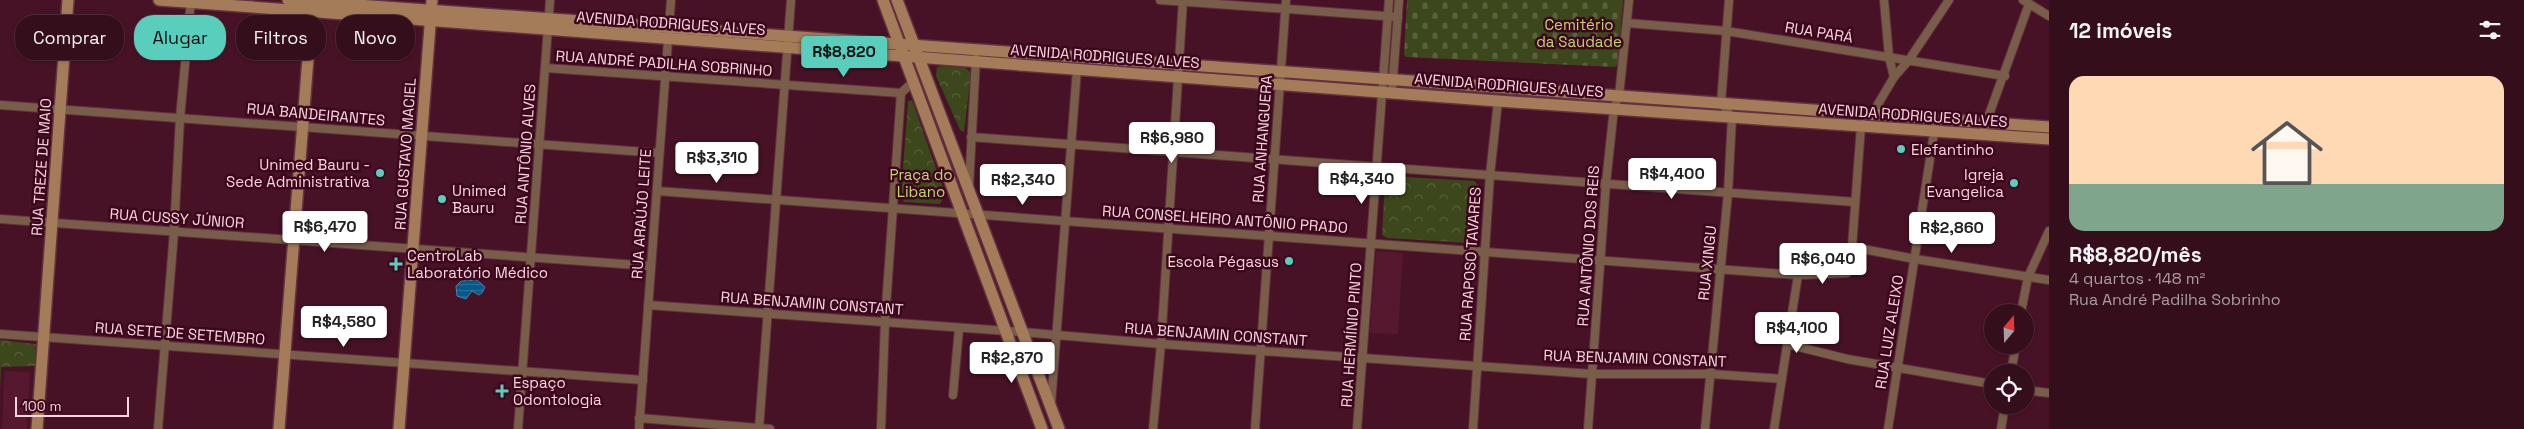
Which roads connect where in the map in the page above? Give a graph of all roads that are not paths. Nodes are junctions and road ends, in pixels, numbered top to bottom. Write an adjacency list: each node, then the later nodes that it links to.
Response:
1 (68, 0): 54 (main road, RUA TREZE DE MAIO)
2 (159, 0): 17 (main road, AVENIDA RODRIGUES ALVES)
3 (288, 0): 20 (main road, AVENIDA RODRIGUES ALVES)
4 (550, 0): 27 (street, RUA ANTÔNIO ALVES)
5 (671, 0): 29 (street, RUA ARAÚJO LEITE)
6 (791, 0): 30 (street)
7 (883, 0): 31 (main road)
8 (897, 0): 32 (main road)
9 (1160, 0): 18 (street)
10 (1286, 0): 21 (street, RUA ANHANGUERA)
11 (1388, 0): 24 (street)
12 (1399, 0): 25 (street)
13 (1629, 0): 26 (street, RUA ANTÔNIO DOS REIS)
14 (1729, 0): 28 (street)
15 (1884, 0): 36 (street)
16 (1950, 0): 37 (street)
17 (191, 1): 20 (main road, AVENIDA RODRIGUES ALVES); 57 (street)
18 (1183, 1): 21 (street); 40 (street)
19 (2026, 2): 23 (street); 42 (street)
20 (312, 5): 22 (main road, AVENIDA RODRIGUES ALVES); 61 (main road)
21 (1286, 9): 24 (street); 44 (street, RUA ANHANGUERA)
22 (431, 10): 27 (main road, AVENIDA RODRIGUES ALVES); 64 (main road, RUA GUSTAVO MACIEL)
23 (2049, 16)
24 (1387, 17): 25 (street); 47 (street)
25 (1398, 17): 47 (street)
26 (1627, 23): 28 (street, RUA PARÁ); 49 (street, RUA ANTÔNIO DOS REIS)
27 (549, 24): 29 (main road, AVENIDA RODRIGUES ALVES); 38 (street, RUA ANTÔNIO ALVES)
28 (1726, 31): 36 (street, RUA PARÁ); 51 (street)
29 (668, 32): 30 (main road, AVENIDA RODRIGUES ALVES); 41 (street, RUA ARAÚJO LEITE)
30 (788, 41): 31 (main road, AVENIDA RODRIGUES ALVES); 34 (main road, AVENIDA RODRIGUES ALVES); 46 (street)
31 (898, 43): 32 (main road, AVENIDA RODRIGUES ALVES); 34 (main road)
32 (916, 44): 33 (main road, AVENIDA RODRIGUES ALVES); 35 (main road)
33 (976, 55): 35 (main road, AVENIDA RODRIGUES ALVES); 39 (main road, AVENIDA RODRIGUES ALVES); 40 (main road, AVENIDA RODRIGUES ALVES); 65 (street)
34 (904, 57): 35 (main road, AVENIDA RODRIGUES ALVES); 45 (main road)
35 (920, 57): 75 (main road)
36 (1889, 57): 37 (street, RUA PARÁ); 43 (street)
37 (1909, 60): 42 (street, RUA PARÁ); 43 (street)
38 (546, 68): 41 (street, RUA ANDRÉ PADILHA SOBRINHO); 67 (street, RUA ANTÔNIO ALVES)
39 (1077, 69): 40 (main road, AVENIDA RODRIGUES ALVES); 68 (street)
40 (1179, 71): 44 (main road, AVENIDA RODRIGUES ALVES); 70 (street)
41 (666, 75): 46 (street, RUA ANDRÉ PADILHA SOBRINHO); 69 (street, RUA ARAÚJO LEITE)
42 (2005, 76): 58 (street)
43 (1894, 77): 55 (street)
44 (1280, 78): 47 (main road, AVENIDA RODRIGUES ALVES); 71 (street, RUA ANHANGUERA)
45 (914, 81): 48 (street); 81 (main road)
46 (785, 86): 48 (street, RUA ANDRÉ PADILHA SOBRINHO); 78 (street)
47 (1387, 86): 49 (main road, AVENIDA RODRIGUES ALVES); 50 (main road, AVENIDA RODRIGUES ALVES); 72 (street)
48 (901, 93): 80 (street)
49 (1619, 96): 51 (main road, AVENIDA RODRIGUES ALVES); 53 (street, RUA ANTÔNIO DOS REIS)
50 (1498, 100): 53 (main road, AVENIDA RODRIGUES ALVES); 73 (street, RUA RAPOSO TAVARES)
51 (1721, 103): 55 (main road, AVENIDA RODRIGUES ALVES); 56 (street)
52 (0, 105): 54 (street, RUA BANDEIRANTES)
53 (1614, 108): 56 (main road, AVENIDA RODRIGUES ALVES); 74 (street, RUA ANTÔNIO DOS REIS)
54 (60, 110): 57 (street, RUA BANDEIRANTES); 85 (main road, RUA TREZE DE MAIO)
55 (1872, 115): 59 (street); 60 (main road, AVENIDA RODRIGUES ALVES)
56 (1732, 117): 59 (main road, AVENIDA RODRIGUES ALVES); 77 (street, RUA XINGU)
57 (180, 118): 61 (street, RUA BANDEIRANTES); 88 (street)
58 (1987, 123): 60 (main road, AVENIDA RODRIGUES ALVES); 62 (main road, AVENIDA RODRIGUES ALVES); 63 (street)
59 (1861, 126): 60 (main road, AVENIDA RODRIGUES ALVES); 79 (street)
60 (1935, 126): 63 (main road, AVENIDA RODRIGUES ALVES); 97 (street, RUA LUIZ ALEIXO)
61 (302, 127): 64 (street, RUA BANDEIRANTES); 90 (main road)
62 (2049, 128)
63 (1982, 134): 66 (main road, AVENIDA RODRIGUES ALVES)
64 (420, 137): 67 (street, RUA BANDEIRANTES); 93 (main road, RUA GUSTAVO MACIEL)
65 (971, 137): 68 (street); 75 (street)
66 (2049, 139)
67 (539, 144): 69 (street, RUA BANDEIRANTES); 95 (street, RUA ANTÔNIO ALVES)
68 (1071, 145): 70 (street); 84 (street)
69 (659, 153): 76 (street, RUA ARAÚJO LEITE)
70 (1174, 153): 71 (street); 86 (street)
71 (1273, 160): 72 (street); 89 (street, RUA ANHANGUERA)
72 (1375, 168): 73 (street); 91 (street, RUA HERMÍNIO PINTO)
73 (1490, 175): 74 (street); 94 (street, RUA RAPOSO TAVARES)
74 (1606, 183): 77 (street); 96 (street, RUA ANTÔNIO DOS REIS)
75 (969, 188): 82 (main road)
76 (657, 191): 78 (street, RUA CONSELHEIRO ANTÔNIO PRADO); 98 (street, RUA ARAÚJO LEITE)
77 (1728, 193): 79 (street); 99 (street, RUA XINGU)
78 (776, 200): 80 (street, RUA CONSELHEIRO ANTÔNIO PRADO); 105 (street)
79 (1855, 202): 92 (street)
80 (894, 208): 81 (street, RUA CONSELHEIRO ANTÔNIO PRADO); 106 (street)
81 (961, 212): 82 (street, RUA CONSELHEIRO ANTÔNIO PRADO); 108 (main road)
82 (978, 214): 84 (street, RUA CONSELHEIRO ANTÔNIO PRADO); 109 (main road)
83 (0, 220): 85 (street, RUA CUSSY JÚNIOR)
84 (1067, 221): 86 (street, RUA CONSELHEIRO ANTÔNIO PRADO); 111 (street)
85 (52, 223): 88 (street, RUA CUSSY JÚNIOR); 112 (main road, RUA TREZE DE MAIO)
86 (1168, 229): 89 (street, RUA CONSELHEIRO ANTÔNIO PRADO); 113 (street)
87 (2049, 231): 101 (street)
88 (174, 232): 90 (street, RUA CUSSY JÚNIOR); 115 (street)
89 (1269, 236): 91 (street, RUA CONSELHEIRO ANTÔNIO PRADO); 116 (street, RUA ANHANGUERA)
90 (293, 239): 93 (street, RUA CUSSY JÚNIOR); 117 (main road)
91 (1372, 243): 94 (street, RUA CONSELHEIRO ANTÔNIO PRADO); 118 (street, RUA HERMÍNIO PINTO)
92 (1852, 246): 97 (street); 100 (street)
93 (413, 249): 95 (street, RUA CUSSY JÚNIOR); 119 (main road, RUA GUSTAVO MACIEL)
94 (1484, 251): 96 (street); 120 (street, RUA RAPOSO TAVARES)
95 (532, 259): 98 (street, RUA CUSSY JÚNIOR); 122 (street, RUA ANTÔNIO ALVES)
96 (1600, 259): 99 (street); 123 (street, RUA ANTÔNIO DOS REIS)
97 (1915, 259): 101 (street); 121 (street, RUA LUIZ ALEIXO)
98 (651, 266): 104 (street, RUA ARAÚJO LEITE)
99 (1720, 267): 100 (street); 124 (street, RUA XINGU)
100 (1798, 275): 114 (street)
101 (2028, 277): 102 (street); 103 (street)
102 (2049, 280)
103 (2023, 304)
104 (648, 305): 105 (street, RUA BENJAMIN CONSTANT); 126 (street, RUA ARAÚJO LEITE)
105 (769, 313): 106 (street, RUA BENJAMIN CONSTANT); 140 (street)
106 (885, 321): 107 (street, RUA BENJAMIN CONSTANT); 142 (street)
107 (959, 328): 108 (street, RUA BENJAMIN CONSTANT); 130 (street)
108 (1005, 331): 109 (street, RUA BENJAMIN CONSTANT); 143 (main road)
109 (1022, 332): 111 (street, RUA BENJAMIN CONSTANT); 131 (main road)
110 (0, 334): 112 (street, RUA SETE DE SETEMBRO)
111 (1058, 335): 113 (street, RUA BENJAMIN CONSTANT); 131 (street)
112 (44, 337): 115 (street, RUA SETE DE SETEMBRO); 134 (main road, RUA TREZE DE MAIO)
113 (1161, 344): 116 (street, RUA BENJAMIN CONSTANT); 145 (street)
114 (1788, 344): 121 (street); 125 (street)
115 (165, 345): 117 (street, RUA SETE DE SETEMBRO); 135 (street)
116 (1261, 350): 118 (street, RUA BENJAMIN CONSTANT); 146 (street, RUA ANHANGUERA)
117 (285, 355): 119 (street, RUA SETE DE SETEMBRO); 136 (main road)
118 (1362, 357): 120 (street, RUA BENJAMIN CONSTANT); 147 (street, RUA HERMÍNIO PINTO)
119 (404, 364): 122 (street, RUA SETE DE SETEMBRO); 137 (main road, RUA GUSTAVO MACIEL)
120 (1477, 364): 123 (street, RUA BENJAMIN CONSTANT); 148 (street, RUA RAPOSO TAVARES)
121 (1898, 368): 127 (street); 152 (street, RUA LUIZ ALEIXO)
122 (522, 372): 126 (street, RUA SETE DE SETEMBRO); 138 (street, RUA ANTÔNIO ALVES)
123 (1592, 374): 124 (street, RUA BENJAMIN CONSTANT); 149 (street, RUA ANTÔNIO DOS REIS)
124 (1711, 374): 125 (street, RUA BENJAMIN CONSTANT); 150 (street, RUA XINGU)
125 (1782, 379): 151 (street)
126 (643, 380): 133 (street, RUA ARAÚJO LEITE)
127 (1984, 383)
128 (2034, 392): 129 (street)
129 (2049, 394)
130 (953, 395)
131 (1051, 408): 144 (main road)
132 (2004, 414): 153 (street)
133 (639, 418): 139 (street, RUA ARAÚJO LEITE); 140 (street)
134 (37, 429)
135 (158, 429)
136 (280, 429)
137 (399, 429)
138 (518, 429)
139 (638, 429)
140 (759, 429): 141 (street)
141 (770, 429)
142 (881, 429)
143 (1042, 429)
144 (1059, 429)
145 (1153, 429)
146 (1255, 429)
147 (1357, 429)
148 (1473, 429)
149 (1588, 429)
150 (1704, 429)
151 (1774, 429)
152 (1888, 429)
153 (2001, 429)

